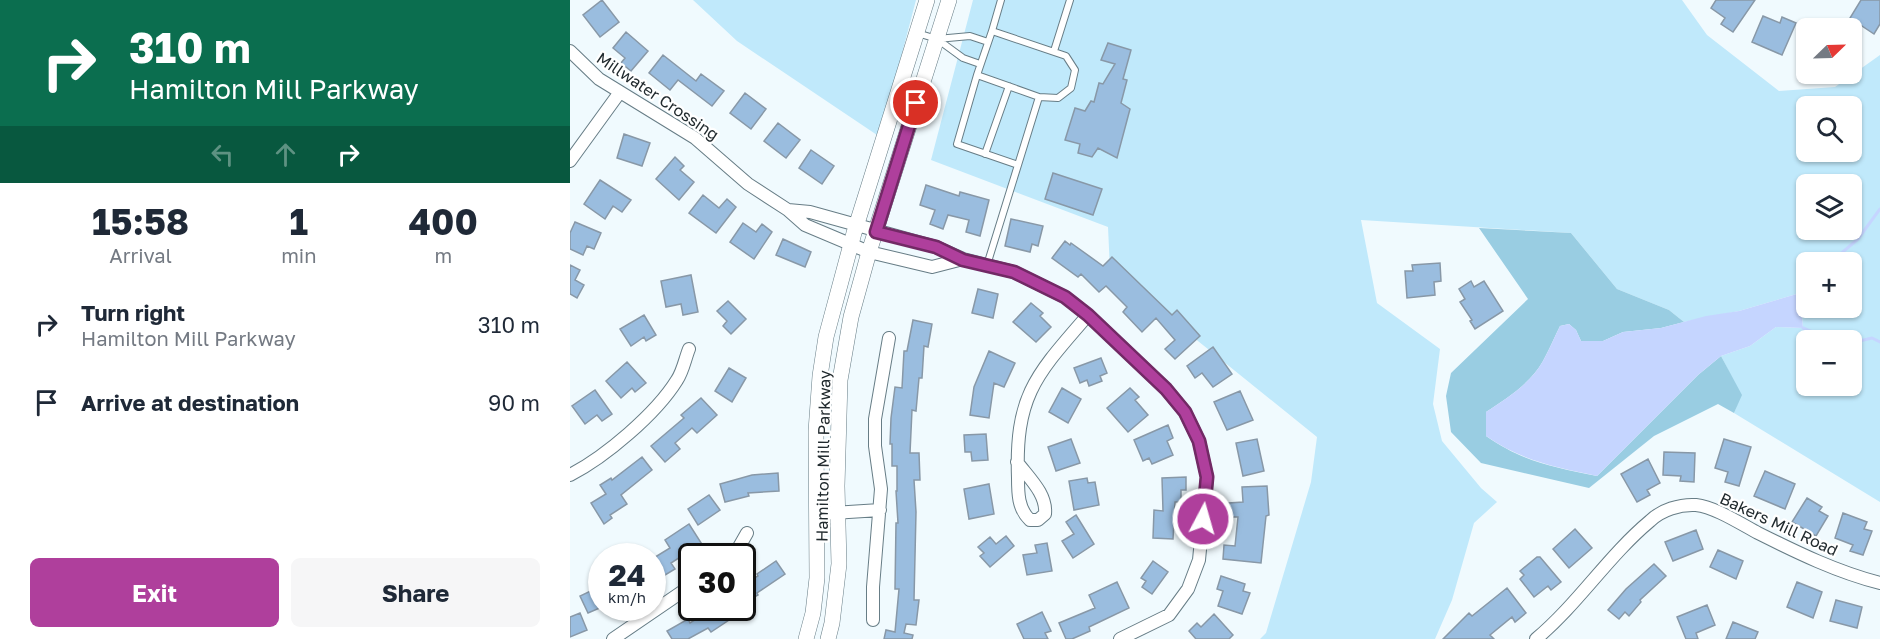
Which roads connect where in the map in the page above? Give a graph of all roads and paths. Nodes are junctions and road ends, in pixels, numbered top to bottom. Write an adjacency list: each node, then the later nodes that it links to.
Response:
1 (927, 0): 6 (street, Hamilton Mill Parkway)
2 (949, 0): 7 (street, Hamilton Mill Parkway)
3 (1001, 0): 5 (lane)
4 (1070, 0): 10 (lane)
5 (992, 31): 8 (lane); 10 (lane)
6 (917, 33): 7 (lane); 20 (street, Hamilton Mill Parkway)
7 (937, 39): 8 (lane); 11 (lane); 21 (street, Hamilton Mill Parkway)
8 (988, 42): 11 (lane)
9 (570, 51): 14 (street, Millwater Crossing)
10 (1054, 51): 15 (lane)
11 (980, 64): 12 (lane)
12 (977, 75): 13 (lane); 16 (lane)
13 (1009, 86): 15 (lane); 16 (lane)
14 (620, 92): 17 (street); 19 (street, Millwater Crossing)
15 (1039, 97): 18 (lane)
16 (986, 154): 18 (lane)
17 (570, 161)
18 (1018, 165): 25 (lane)
19 (788, 210): 20 (street, Millwater Crossing); 22 (street, Millwater Crossing)
20 (857, 225): 21 (street, Millwater Crossing); 22 (street, Hamilton Mill Parkway)
21 (876, 232): 23 (street, Hamilton Mill Parkway); 24 (street, Millwater Crossing)
22 (850, 245): 23 (street, Millwater Crossing); 33 (street, Hamilton Mill Parkway)
23 (869, 252): 24 (street, Millwater Crossing); 32 (street, Hamilton Mill Parkway)
24 (963, 260): 25 (street, Millwater Crossing)
25 (987, 265): 26 (street, Millwater Crossing)
26 (1088, 315): 29 (street); 42 (street, Millwater Crossing)
27 (889, 338): 31 (street)
28 (688, 349): 30 (street)
29 (1017, 462)
30 (570, 475)
31 (880, 510): 32 (street); 38 (street)
32 (838, 513): 33 (street); 41 (street, Hamilton Mill Parkway)
33 (816, 514): 40 (street, Hamilton Mill Parkway)
34 (747, 533): 35 (street)
35 (741, 543)
36 (1880, 583): 43 (street, Bakers Mill Road)
37 (678, 595): 39 (street)
38 (873, 620)
39 (613, 639)
40 (806, 639)
41 (828, 639)
42 (1120, 639)
43 (1536, 639)

